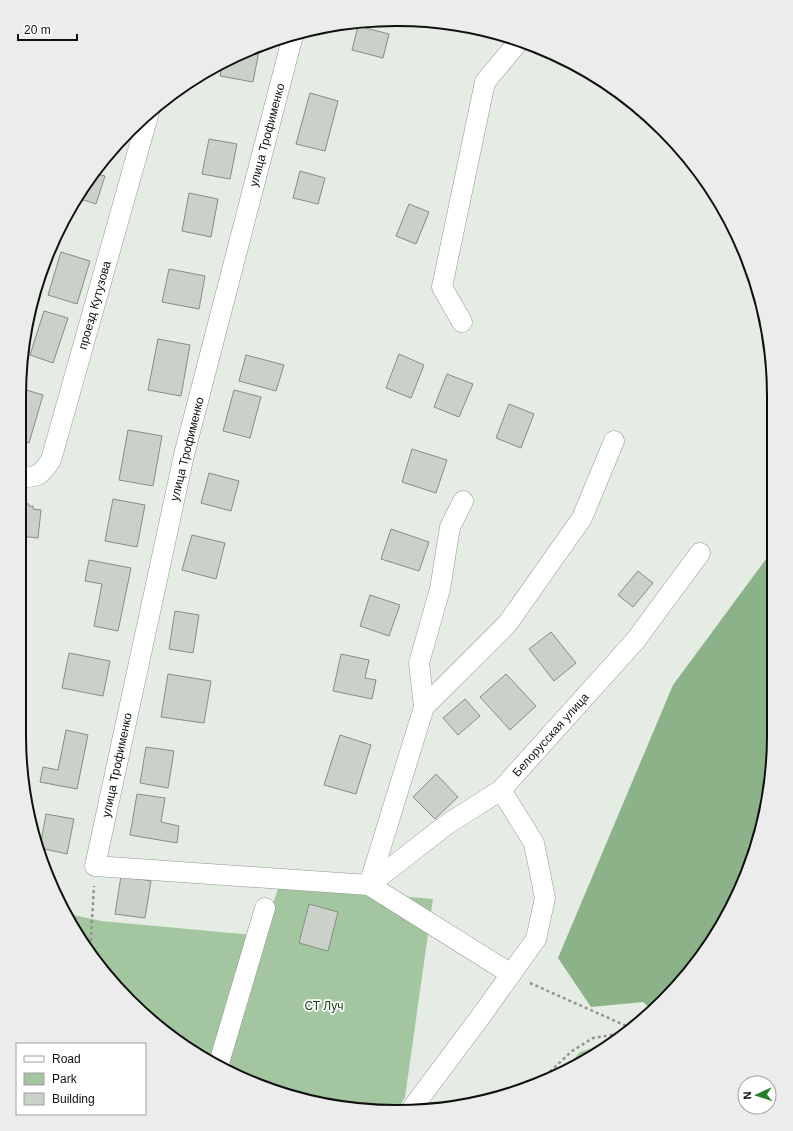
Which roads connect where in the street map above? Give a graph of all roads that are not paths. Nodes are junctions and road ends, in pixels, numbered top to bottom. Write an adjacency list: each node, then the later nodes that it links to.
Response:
1 (291, 42): 11 (street, улица Трофименко)
2 (514, 46): 4 (street)
3 (145, 125): 6 (street, проезд Кутузова)
4 (462, 322)
5 (614, 441): 9 (street)
6 (26, 478)
7 (463, 501): 9 (street)
8 (700, 552): 10 (street, Белорусская улица)
9 (424, 707): 11 (street)
10 (501, 790): 11 (street, Белорусская улица); 13 (street)
11 (370, 885): 13 (street)
12 (265, 908): 14 (street)
13 (511, 974): 15 (street)
14 (220, 1060)
15 (415, 1104)

